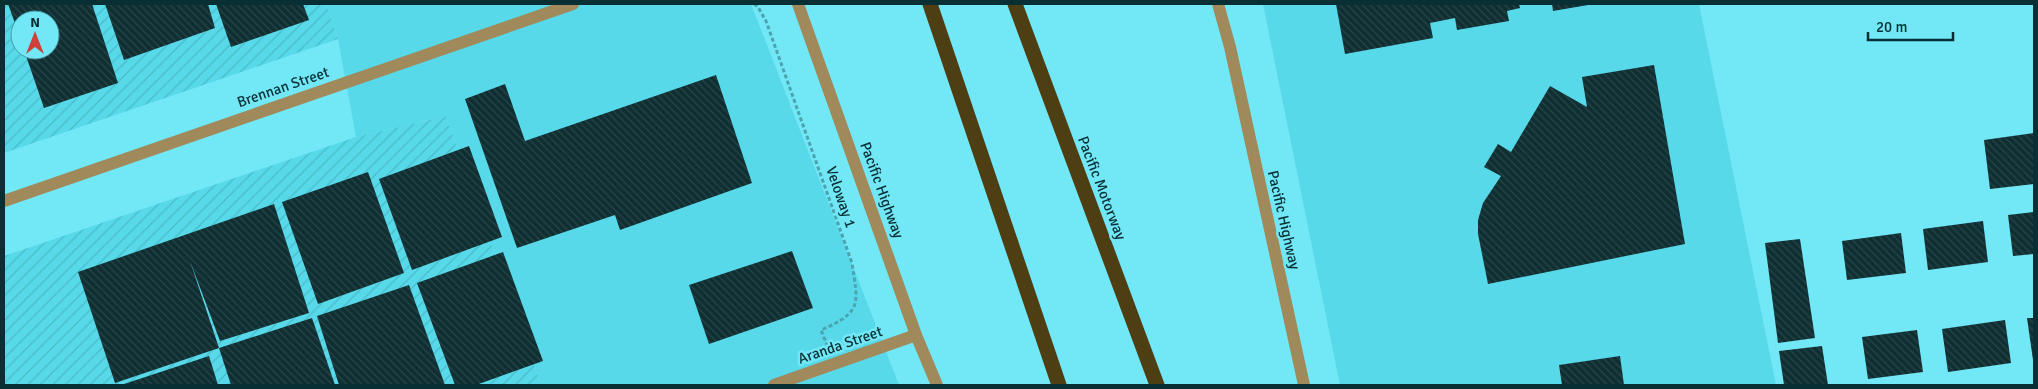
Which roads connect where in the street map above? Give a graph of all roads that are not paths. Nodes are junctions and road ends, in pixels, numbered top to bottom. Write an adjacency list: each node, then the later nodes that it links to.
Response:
1 (573, 4): 6 (street, Brennan Street)
2 (798, 4): 7 (street, Pacific Highway)
3 (930, 4): 10 (highway)
4 (1014, 4): 11 (highway, Pacific Motorway)
5 (1218, 4): 12 (street, Pacific Highway)
6 (4, 201)
7 (916, 335): 8 (street, Aranda Street); 9 (street, Pacific Highway)
8 (774, 385)
9 (937, 385)
10 (1059, 385)
11 (1157, 385)
12 (1304, 385)

